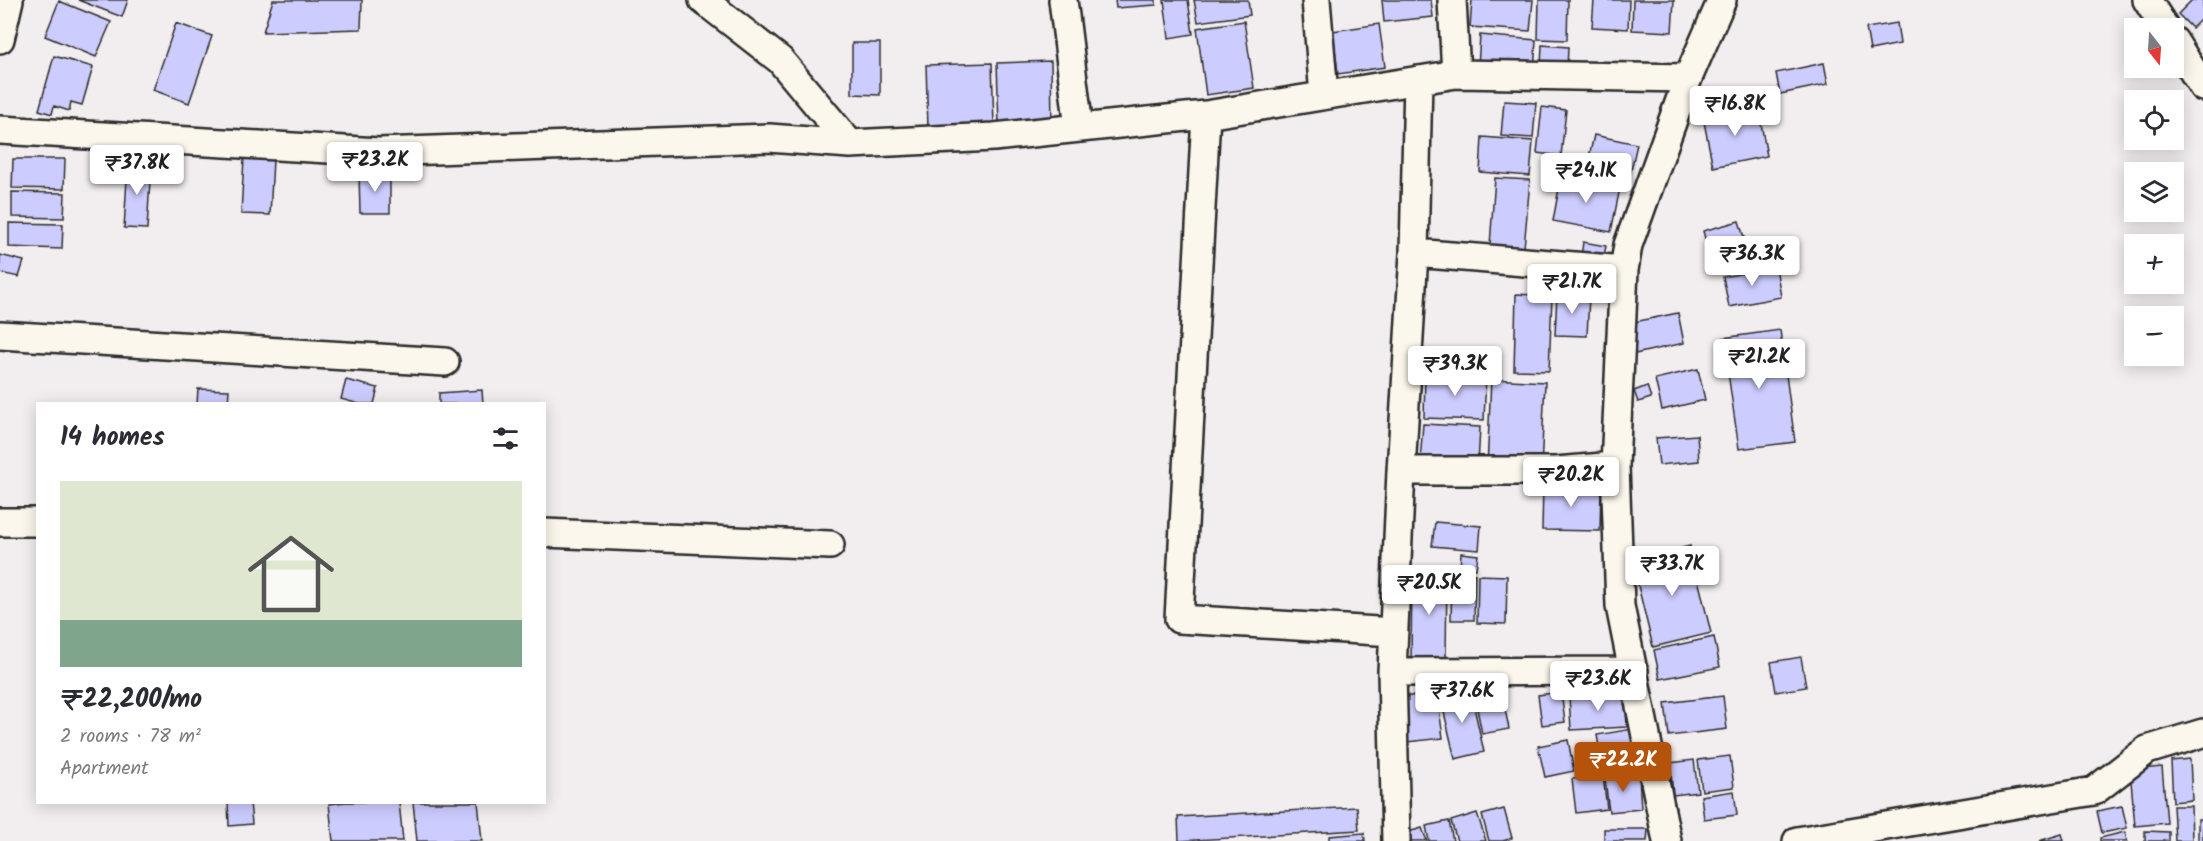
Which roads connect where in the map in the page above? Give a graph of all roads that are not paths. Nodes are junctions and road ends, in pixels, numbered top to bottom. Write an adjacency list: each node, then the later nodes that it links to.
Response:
1 (9, 0): 9 (street)
2 (703, 0): 19 (street)
3 (1063, 0): 17 (street)
4 (1316, 0): 15 (street)
5 (1452, 0): 11 (street)
6 (1722, 0): 12 (street)
7 (2147, 0): 8 (street)
8 (2159, 18)
9 (0, 39)
10 (2184, 57): 14 (street)
11 (1456, 74): 12 (street); 13 (street)
12 (1688, 78): 21 (street)
13 (1418, 80): 15 (street); 20 (street)
14 (2203, 87)
15 (1324, 95): 16 (street)
16 (1206, 115): 17 (street); 30 (street)
17 (1079, 128): 19 (street)
18 (0, 130): 19 (street)
19 (850, 144)
20 (1414, 253): 21 (street); 25 (street)
21 (1623, 270): 24 (street)
22 (0, 335): 23 (street)
23 (445, 362)
24 (1615, 466): 25 (street); 31 (street)
25 (1401, 471): 30 (street)
26 (0, 522): 27 (street)
27 (36, 522)
28 (546, 533): 29 (street)
29 (830, 545)
30 (1394, 632): 32 (street)
31 (1634, 671): 32 (street); 35 (street)
32 (1392, 672): 34 (street)
33 (2203, 733): 36 (street)
34 (1396, 841)
35 (1667, 841)
36 (1797, 841)

